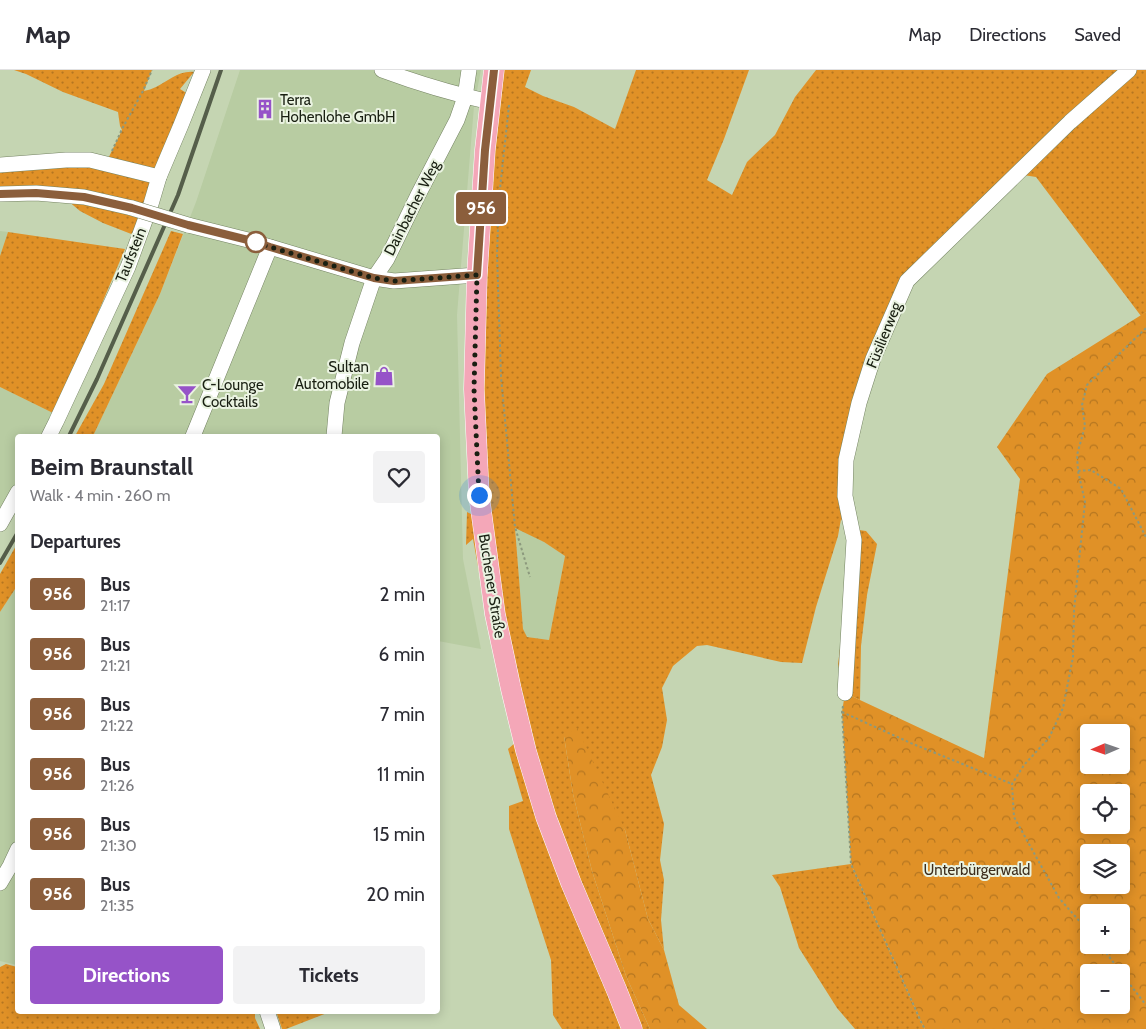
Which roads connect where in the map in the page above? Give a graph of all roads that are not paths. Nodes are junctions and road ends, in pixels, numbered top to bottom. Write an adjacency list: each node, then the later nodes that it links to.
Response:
1 (203, 70): 9 (street, Taufstein)
2 (382, 70): 6 (street)
3 (469, 70): 6 (street)
4 (494, 70): 7 (main road, Buchener Straße)
5 (1129, 70): 19 (street, Füsilierweg)
6 (465, 97): 7 (street); 13 (street, Dainbacher Weg)
7 (500, 104): 12 (main road, Buchener Straße)
8 (0, 165): 9 (street)
9 (159, 177): 14 (street, Taufstein)
10 (0, 194): 11 (street, bridge)
11 (270, 247): 13 (street); 15 (street)
12 (477, 275): 13 (street); 24 (main road, Buchener Straße)
13 (374, 278): 16 (street, Dainbacher Weg)
14 (49, 434)
15 (194, 434)
16 (334, 434)
17 (15, 497): 18 (street)
18 (0, 524)
19 (845, 693)
20 (15, 855): 21 (street)
21 (0, 883)
22 (268, 1014): 23 (street)
23 (273, 1029)
24 (632, 1029)

